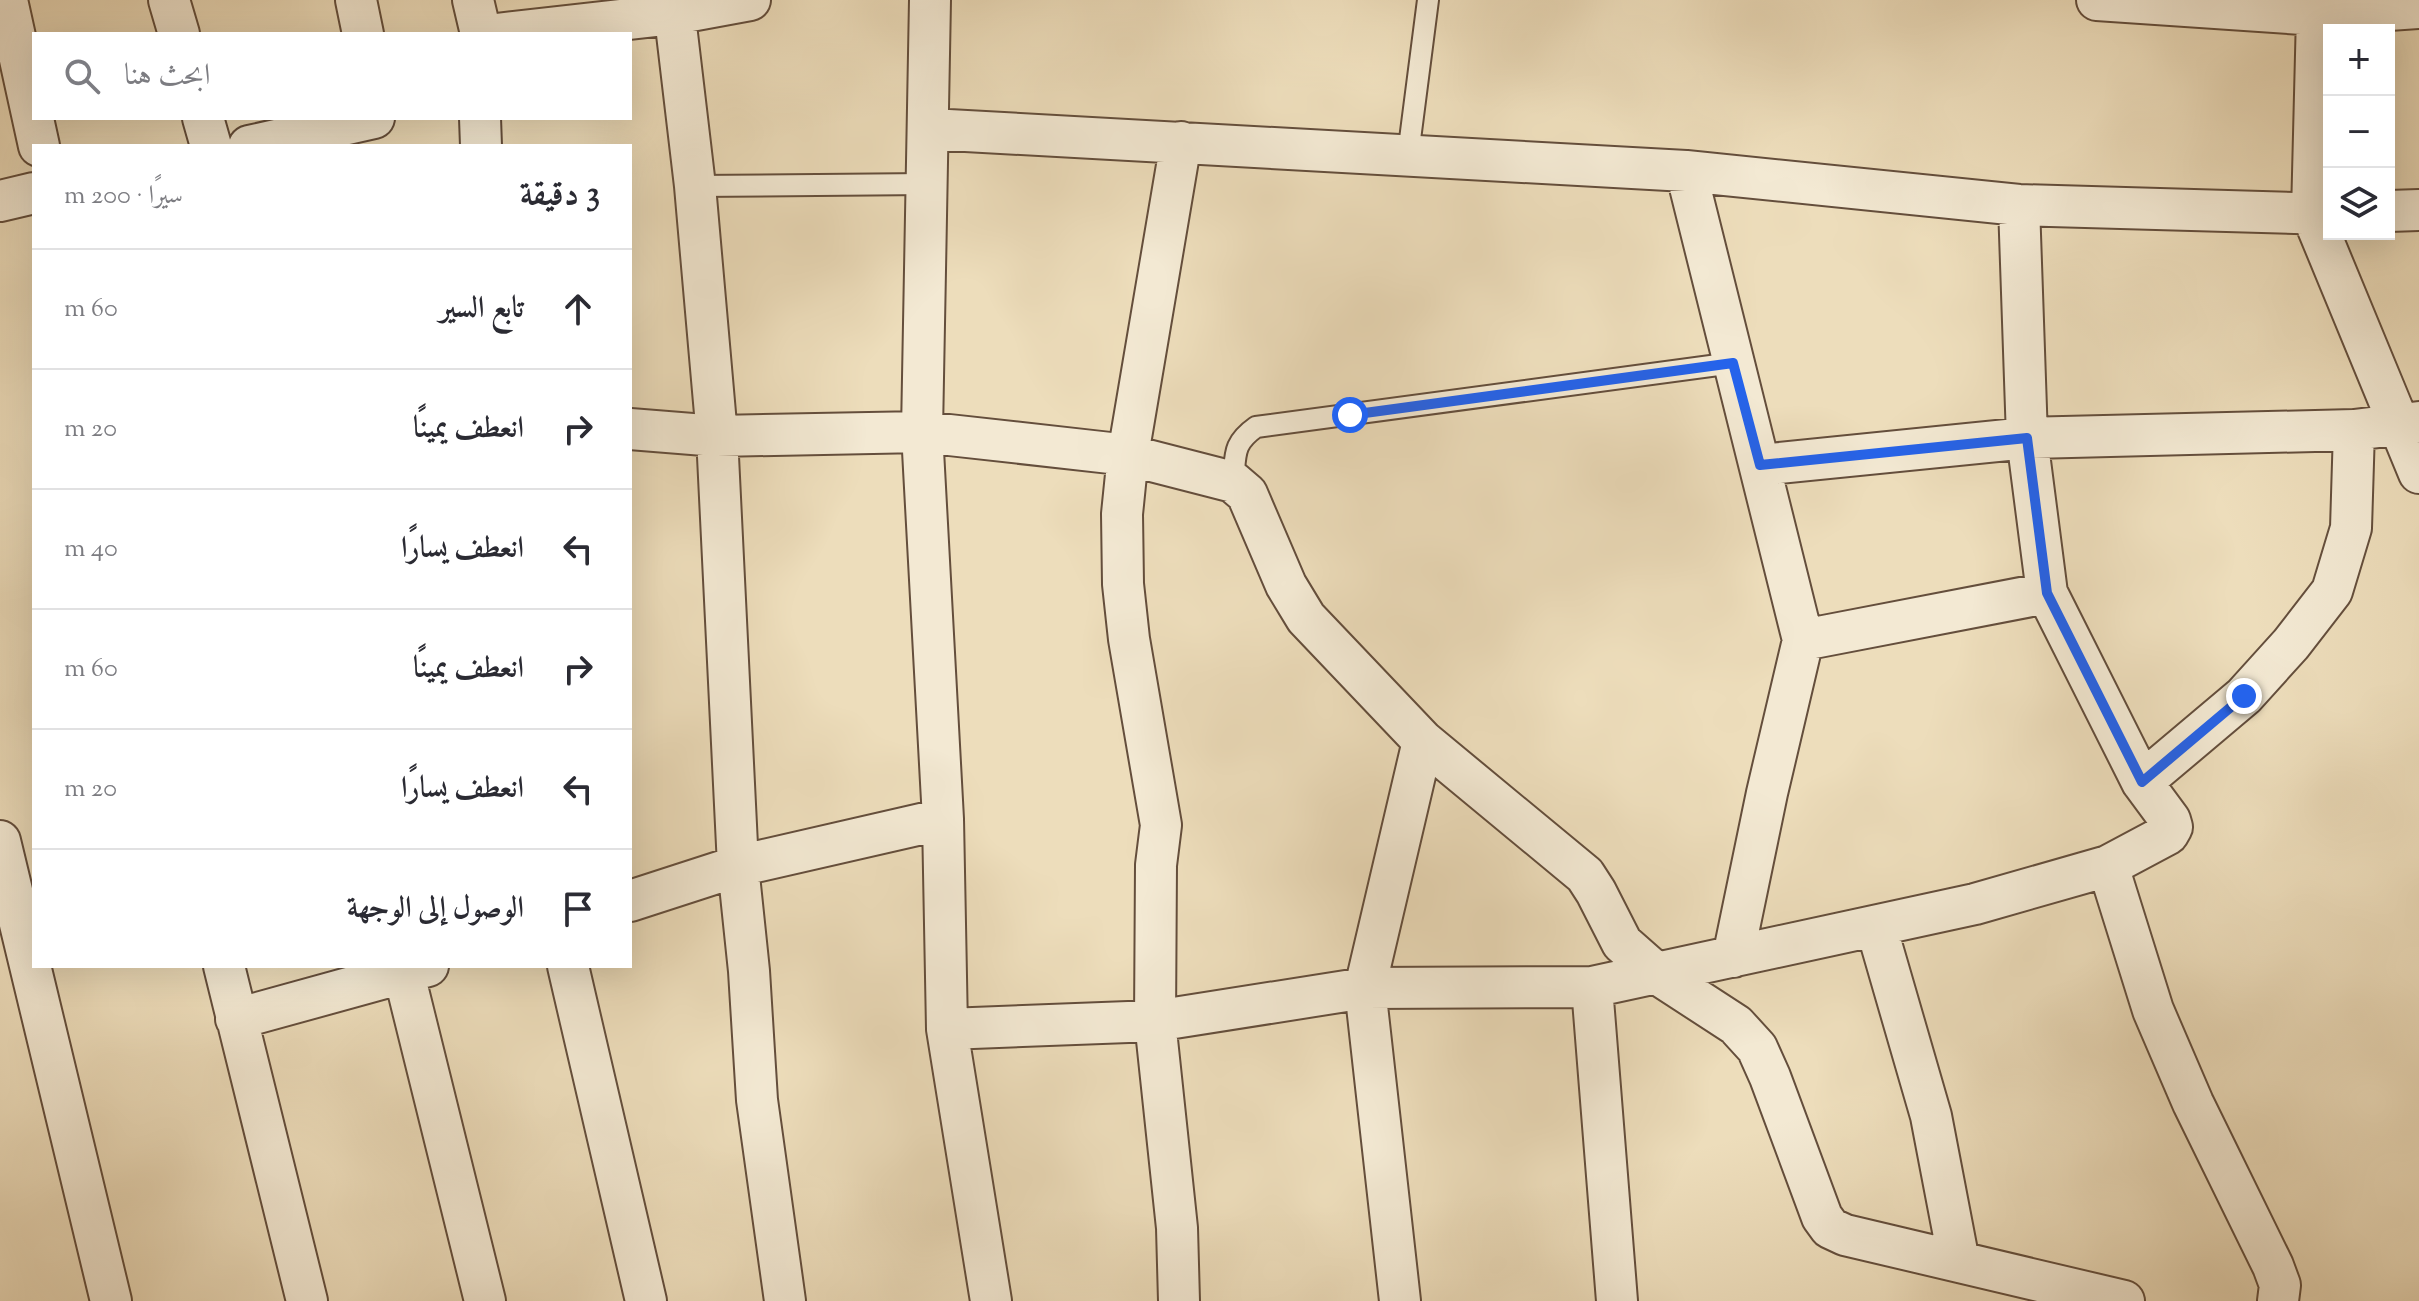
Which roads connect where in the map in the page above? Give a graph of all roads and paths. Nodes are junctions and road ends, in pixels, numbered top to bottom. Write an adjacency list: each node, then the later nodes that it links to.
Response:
1 (7, 0): 16 (street)
2 (169, 0): 12 (street)
3 (356, 0): 13 (street)
4 (473, 0): 14 (street)
5 (750, 0): 9 (street)
6 (930, 0): 21 (street)
7 (1428, 0): 27 (lane)
8 (2097, 0): 10 (street)
9 (674, 7): 15 (street); 30 (street)
10 (2316, 7): 11 (street); 36 (street)
11 (2419, 8)
12 (178, 32)
13 (363, 32)
14 (481, 32)
15 (509, 32)
16 (32, 114)
17 (33, 120): 23 (street)
18 (204, 120): 24 (street)
19 (365, 120): 25 (street)
20 (480, 120): 26 (street)
21 (930, 129): 22 (street); 29 (street)
22 (1181, 142): 27 (street); 44 (street)
23 (39, 144)
24 (210, 144)
25 (258, 144)
26 (481, 144)
27 (1408, 155): 28 (street)
28 (1686, 171): 33 (street); 37 (street)
29 (928, 184): 30 (lane); 41 (street)
30 (695, 186): 42 (street)
31 (32, 193): 32 (street)
32 (0, 201)
33 (2019, 205): 36 (street); 43 (street)
34 (2419, 210): 35 (street)
35 (2395, 211)
36 (2320, 214): 38 (street)
37 (1733, 363): 45 (street); 47 (lane)
38 (2410, 423): 40 (street); 46 (street)
39 (632, 429): 42 (street)
40 (2354, 430): 43 (street); 51 (street)
41 (922, 432): 42 (street); 44 (street); 52 (street)
42 (717, 436): 54 (street)
43 (2027, 438): 45 (street); 48 (street)
44 (1128, 455): 47 (street); 66 (street)
45 (1760, 465): 49 (street)
46 (2419, 473)
47 (1233, 482): 50 (street)
48 (2047, 593): 49 (street); 51 (street)
49 (1803, 640): 58 (street)
50 (1423, 741): 62 (street); 64 (street)
51 (2142, 782): 55 (street)
52 (943, 819): 54 (street); 67 (street)
53 (0, 841): 70 (street)
54 (738, 866): 56 (street); 74 (street)
55 (2108, 866): 57 (street); 79 (street)
56 (632, 900)
57 (1876, 926): 58 (street); 68 (street)
58 (1733, 957): 62 (street)
59 (224, 968): 65 (street)
60 (568, 968): 73 (street)
61 (411, 969): 65 (street); 72 (street)
62 (1656, 973): 63 (street); 68 (street)
63 (1592, 987): 64 (street); 77 (street)
64 (1365, 988): 66 (street); 76 (street)
65 (236, 1019): 71 (street)
66 (1155, 1021): 67 (street); 75 (street)
67 (947, 1029): 69 (street)
68 (1959, 1262): 78 (street)
69 (983, 1299)
70 (111, 1301)
71 (307, 1301)
72 (485, 1301)
73 (646, 1301)
74 (785, 1301)
75 (1179, 1301)
76 (1400, 1301)
77 (1617, 1301)
78 (2124, 1301)
79 (2278, 1301)

